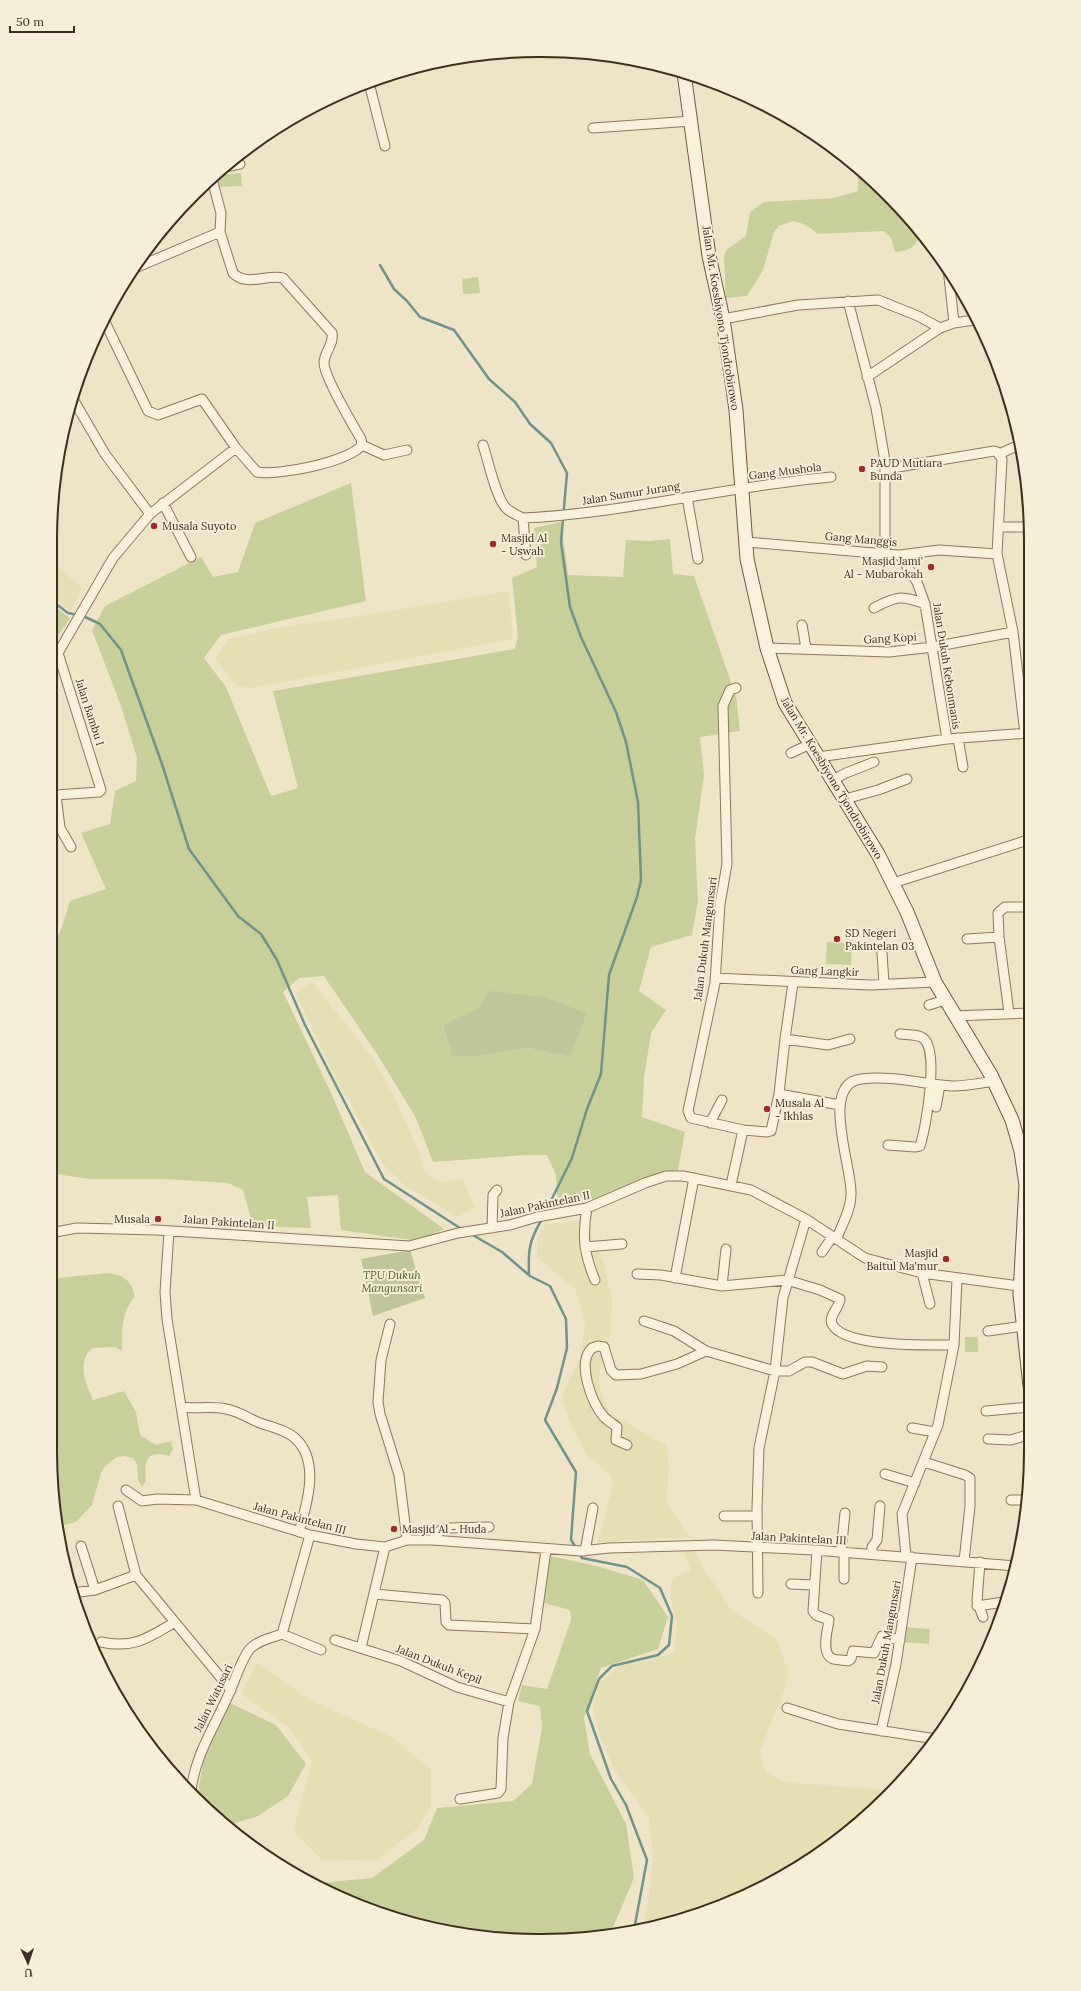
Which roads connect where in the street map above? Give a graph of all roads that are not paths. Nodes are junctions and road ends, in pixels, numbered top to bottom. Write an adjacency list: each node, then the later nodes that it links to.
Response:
1 (685, 79): 3 (main road, Jalan Mr. Koesbiyono Tjondrobirowo)
2 (370, 88): 5 (street)
3 (692, 121): 4 (street); 13 (main road, Jalan Mr. Koesbiyono Tjondrobirowo)
4 (593, 128)
5 (385, 146)
6 (240, 164): 7 (street)
7 (237, 165)
8 (214, 185): 9 (street)
9 (220, 232): 10 (street); 20 (street)
10 (144, 264)
11 (950, 283): 15 (street)
12 (848, 301): 13 (street); 17 (street); 18 (street)
13 (723, 319): 28 (main road, Jalan Mr. Koesbiyono Tjondrobirowo)
14 (971, 321): 15 (street)
15 (954, 323): 17 (street)
16 (107, 327): 23 (street)
17 (940, 328): 18 (street)
18 (867, 377): 26 (street)
19 (76, 405): 31 (street)
20 (362, 445): 23 (street); 24 (street)
21 (483, 445): 32 (street)
22 (1015, 447): 25 (street)
23 (236, 448): 30 (street)
24 (407, 450)
25 (999, 454): 26 (street); 33 (street)
26 (886, 469): 36 (street)
27 (831, 477): 28 (street, Gang Mushola)
28 (742, 489): 29 (street, Jalan Sumur Jurang); 35 (main road, Jalan Mr. Koesbiyono Tjondrobirowo)
29 (687, 497): 32 (street, Jalan Sumur Jurang); 41 (street)
30 (163, 503): 31 (street); 40 (street)
31 (150, 514): 49 (street)
32 (523, 518): 38 (street)
33 (999, 527): 34 (street); 37 (street)
34 (1024, 527)
35 (747, 542): 36 (street, Gang Manggis); 47 (main road, Jalan Mr. Koesbiyono Tjondrobirowo)
36 (885, 554): 39 (street, Gang Manggis)
37 (997, 554): 39 (street, Gang Manggis); 45 (street)
38 (526, 555)
39 (900, 555): 42 (street, Jalan Dukuh Kebonmanis)
40 (191, 557)
41 (698, 559)
42 (925, 604): 43 (street); 46 (street, Jalan Dukuh Kebonmanis)
43 (874, 608)
44 (802, 625): 48 (street)
45 (1013, 632): 46 (street, Gang Kopi); 52 (street)
46 (933, 647): 48 (street, Gang Kopi); 54 (street, Jalan Dukuh Kebonmanis)
47 (767, 648): 48 (street, Gang Kopi); 56 (main road, Jalan Mr. Koesbiyono Tjondrobirowo)
48 (806, 648)
49 (57, 651)
50 (57, 660): 63 (street, Jalan Bambu I)
51 (736, 688): 73 (street, Jalan Dukuh Mangunsari)
52 (1024, 718)
53 (1024, 734): 55 (street)
54 (947, 738): 55 (street); 58 (street)
55 (958, 738): 60 (street)
56 (810, 744): 57 (street); 58 (main road, Jalan Mr. Koesbiyono Tjondrobirowo)
57 (791, 753)
58 (818, 757): 62 (main road, Jalan Mr. Koesbiyono Tjondrobirowo)
59 (874, 762): 62 (street)
60 (963, 767)
61 (907, 779): 64 (street)
62 (833, 780): 64 (main road, Jalan Mr. Koesbiyono Tjondrobirowo)
63 (57, 796)
64 (844, 800): 68 (main road, Jalan Mr. Koesbiyono Tjondrobirowo)
65 (57, 812): 67 (street)
66 (1024, 841): 68 (street)
67 (71, 847)
68 (893, 883): 75 (main road, Jalan Mr. Koesbiyono Tjondrobirowo)
69 (1024, 907): 71 (street)
70 (881, 937): 76 (street)
71 (999, 937): 72 (street); 79 (street)
72 (966, 939)
73 (715, 978): 74 (street, Gang Langkir); 91 (street, Jalan Dukuh Mangunsari)
74 (793, 982): 76 (street, Gang Langkir); 83 (street, Jalan Dukuh Mangunsari)
75 (935, 982): 76 (street, Gang Langkir); 77 (main road, Jalan Mr. Koesbiyono Tjondrobirowo)
76 (884, 984)
77 (945, 1000): 78 (street); 81 (main road, Jalan Mr. Koesbiyono Tjondrobirowo)
78 (929, 1005)
79 (1009, 1013): 80 (street); 81 (street)
80 (1024, 1013)
81 (954, 1016): 85 (main road, Jalan Mr. Koesbiyono Tjondrobirowo)
82 (900, 1034): 86 (street)
83 (784, 1039): 84 (street); 87 (street, Jalan Dukuh Mangunsari)
84 (850, 1039)
85 (995, 1081): 86 (street); 94 (main road, Jalan Mr. Koesbiyono Tjondrobirowo)
86 (935, 1084): 89 (street); 90 (street); 93 (street)
87 (779, 1094): 89 (street); 92 (street, Jalan Dukuh Mangunsari)
88 (722, 1100): 91 (street)
89 (840, 1105): 103 (street)
90 (936, 1107)
91 (710, 1123): 92 (street, Jalan Dukuh Mangunsari)
92 (744, 1130): 96 (street)
93 (888, 1145)
94 (1024, 1158)
95 (694, 1178): 96 (street, Jalan Pakintelan II); 98 (street, Jalan Pakintelan II); 111 (street)
96 (731, 1185): 99 (street, Jalan Pakintelan II)
97 (497, 1190): 100 (street)
98 (587, 1208): 100 (street, Jalan Pakintelan II); 105 (street)
99 (806, 1219): 103 (street, Jalan Pakintelan II); 114 (street)
100 (492, 1228): 101 (street, Jalan Pakintelan II)
101 (169, 1231): 102 (street, Jalan Pakintelan II); 127 (street)
102 (57, 1232)
103 (835, 1237): 108 (street); 109 (street, Jalan Pakintelan II)
104 (622, 1244): 105 (street)
105 (585, 1247): 113 (street)
106 (1024, 1248): 115 (main road, Jalan Mr. Koesbiyono Tjondrobirowo)
107 (726, 1249): 116 (street)
108 (822, 1252)
109 (922, 1273): 112 (street, Jalan Pakintelan II); 117 (street)
110 (637, 1274): 111 (street)
111 (675, 1278): 116 (street)
112 (957, 1279): 115 (street, Jalan Pakintelan II); 123 (street, Jalan Dukuh Mangunsari)
113 (595, 1280)
114 (787, 1280): 116 (street); 123 (street); 126 (street)
115 (1023, 1280): 120 (main road, Jalan Mr. Koesbiyono Tjondrobirowo)
116 (722, 1286)
117 (930, 1304)
118 (644, 1321): 124 (street)
119 (390, 1324): 151 (street)
120 (1023, 1326): 121 (street); 122 (main road, Jalan Mr. Koesbiyono Tjondrobirowo)
121 (988, 1331)
122 (1024, 1335)
123 (954, 1344): 131 (street, Jalan Dukuh Mangunsari)
124 (706, 1351): 126 (street); 134 (street)
125 (882, 1367): 126 (street)
126 (775, 1371): 147 (street)
127 (181, 1407): 139 (street); 149 (street)
128 (1024, 1408): 129 (street)
129 (986, 1411)
130 (912, 1428): 131 (street)
131 (935, 1432): 135 (street, Jalan Dukuh Mangunsari)
132 (1024, 1436): 133 (street)
133 (988, 1439)
134 (627, 1445)
135 (924, 1462): 137 (street, Jalan Dukuh Mangunsari); 162 (street)
136 (885, 1474): 137 (street)
137 (915, 1483): 161 (street, Jalan Dukuh Mangunsari)
138 (126, 1490): 139 (street, Jalan Pakintelan III)
139 (196, 1500): 149 (street, Jalan Pakintelan III)
140 (1011, 1500): 141 (street)
141 (1021, 1500)
142 (118, 1506): 165 (street)
143 (880, 1506): 160 (street)
144 (593, 1508): 158 (street)
145 (845, 1513): 159 (street)
146 (724, 1516): 147 (street)
147 (757, 1516): 155 (street)
148 (489, 1527): 152 (street)
149 (299, 1532): 150 (street, Jalan Pakintelan III)
150 (310, 1535): 154 (street, Jalan Pakintelan III); 178 (street)
151 (407, 1540): 152 (street, Jalan Pakintelan III); 154 (street, Jalan Pakintelan III)
152 (432, 1540): 156 (street, Jalan Pakintelan III)
153 (81, 1546): 169 (street)
154 (385, 1546): 172 (street)
155 (759, 1548): 157 (street, Jalan Pakintelan III); 158 (street, Jalan Pakintelan III); 171 (street)
156 (546, 1550): 158 (street, Jalan Pakintelan III); 177 (street)
157 (817, 1550): 159 (street, Jalan Pakintelan III); 168 (street)
158 (583, 1551)
159 (843, 1552): 160 (street, Jalan Pakintelan III); 166 (street)
160 (872, 1554): 161 (street, Jalan Pakintelan III)
161 (909, 1557): 162 (street, Jalan Pakintelan III); 180 (street, Jalan Dukuh Mangunsari)
162 (964, 1561): 163 (street, Jalan Pakintelan III)
163 (980, 1562): 164 (street, Jalan Pakintelan III); 174 (street)
164 (1010, 1565)
165 (136, 1576): 169 (street); 176 (street)
166 (844, 1579)
167 (791, 1584): 168 (street)
168 (814, 1585): 180 (street)
169 (95, 1590): 170 (street)
170 (78, 1592)
171 (758, 1593)
172 (374, 1594): 177 (street); 182 (street)
173 (999, 1603): 174 (street)
174 (977, 1606): 175 (street)
175 (983, 1617)
176 (175, 1622): 181 (street); 184 (street)
177 (535, 1629): 185 (street)
178 (282, 1634): 183 (street); 184 (street, Jalan Watusari)
179 (335, 1640): 182 (street, Jalan Dukuh Kepil)
180 (900, 1640): 187 (street, Jalan Dukuh Mangunsari)
181 (102, 1642)
182 (361, 1648): 185 (street, Jalan Dukuh Kepil)
183 (321, 1650)
184 (231, 1690): 189 (street, Jalan Watusari)
185 (509, 1702): 190 (street)
186 (787, 1708): 187 (street)
187 (881, 1731): 188 (street)
188 (929, 1738)
189 (191, 1784)
190 (460, 1799)

